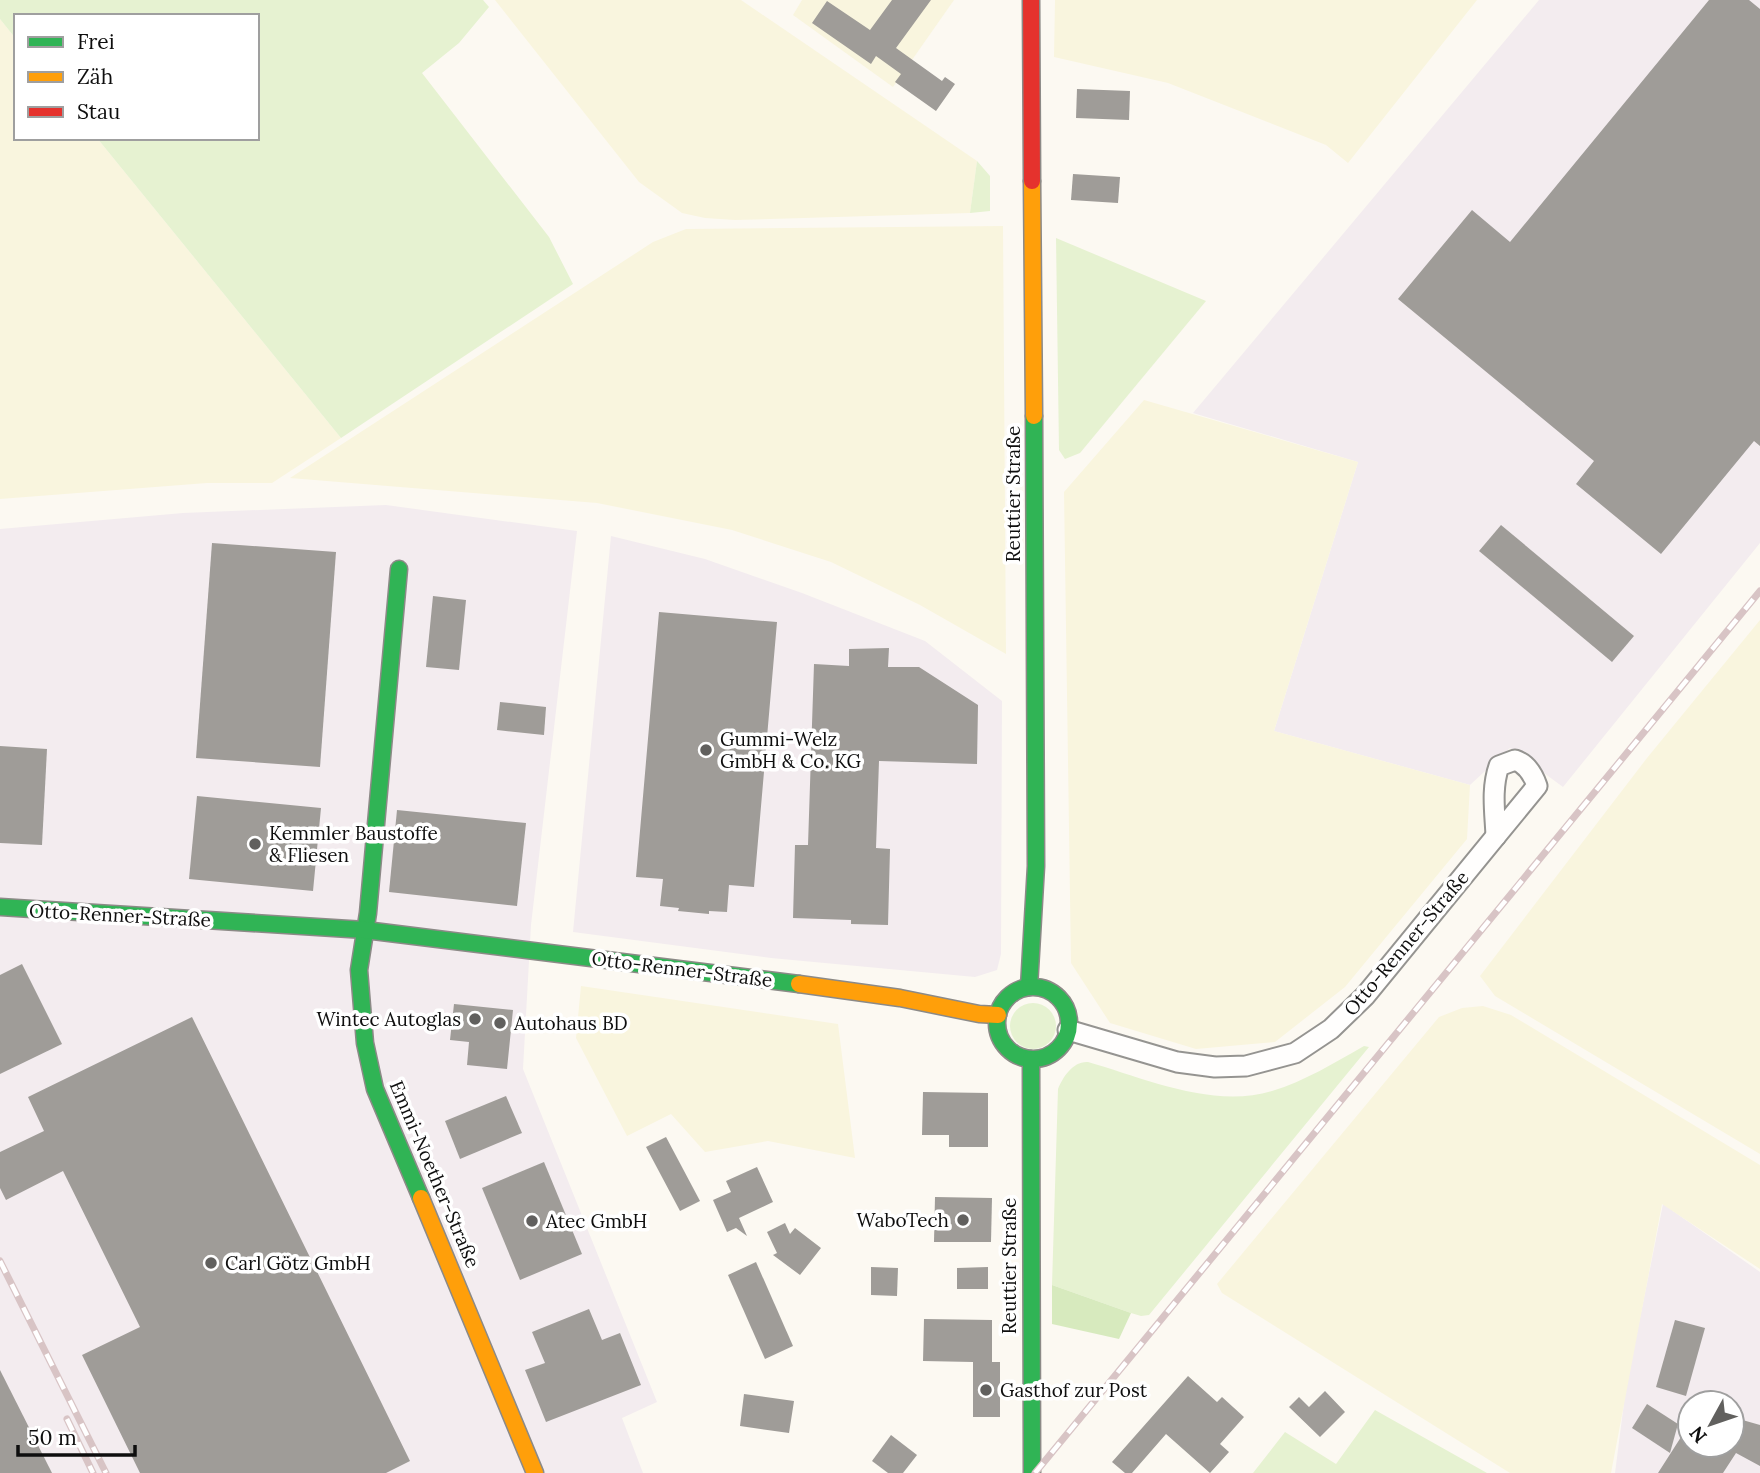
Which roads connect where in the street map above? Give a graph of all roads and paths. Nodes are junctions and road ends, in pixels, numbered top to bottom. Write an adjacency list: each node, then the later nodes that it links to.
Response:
1 (1031, 0): 6 (street, Reuttier Straße)
2 (399, 569): 5 (street)
3 (1496, 836): 8 (street, Otto-Renner-Straße)
4 (0, 907): 5 (street, Otto-Renner-Straße)
5 (365, 930): 7 (street, Otto-Renner-Straße); 10 (street, Emmi-Noether-Straße)
6 (1029, 987): 7 (street); 8 (street)
7 (998, 1014): 9 (street)
8 (1068, 1030): 9 (street)
9 (1031, 1059): 11 (street, Reuttier Straße)
10 (535, 1473)
11 (1031, 1473)

